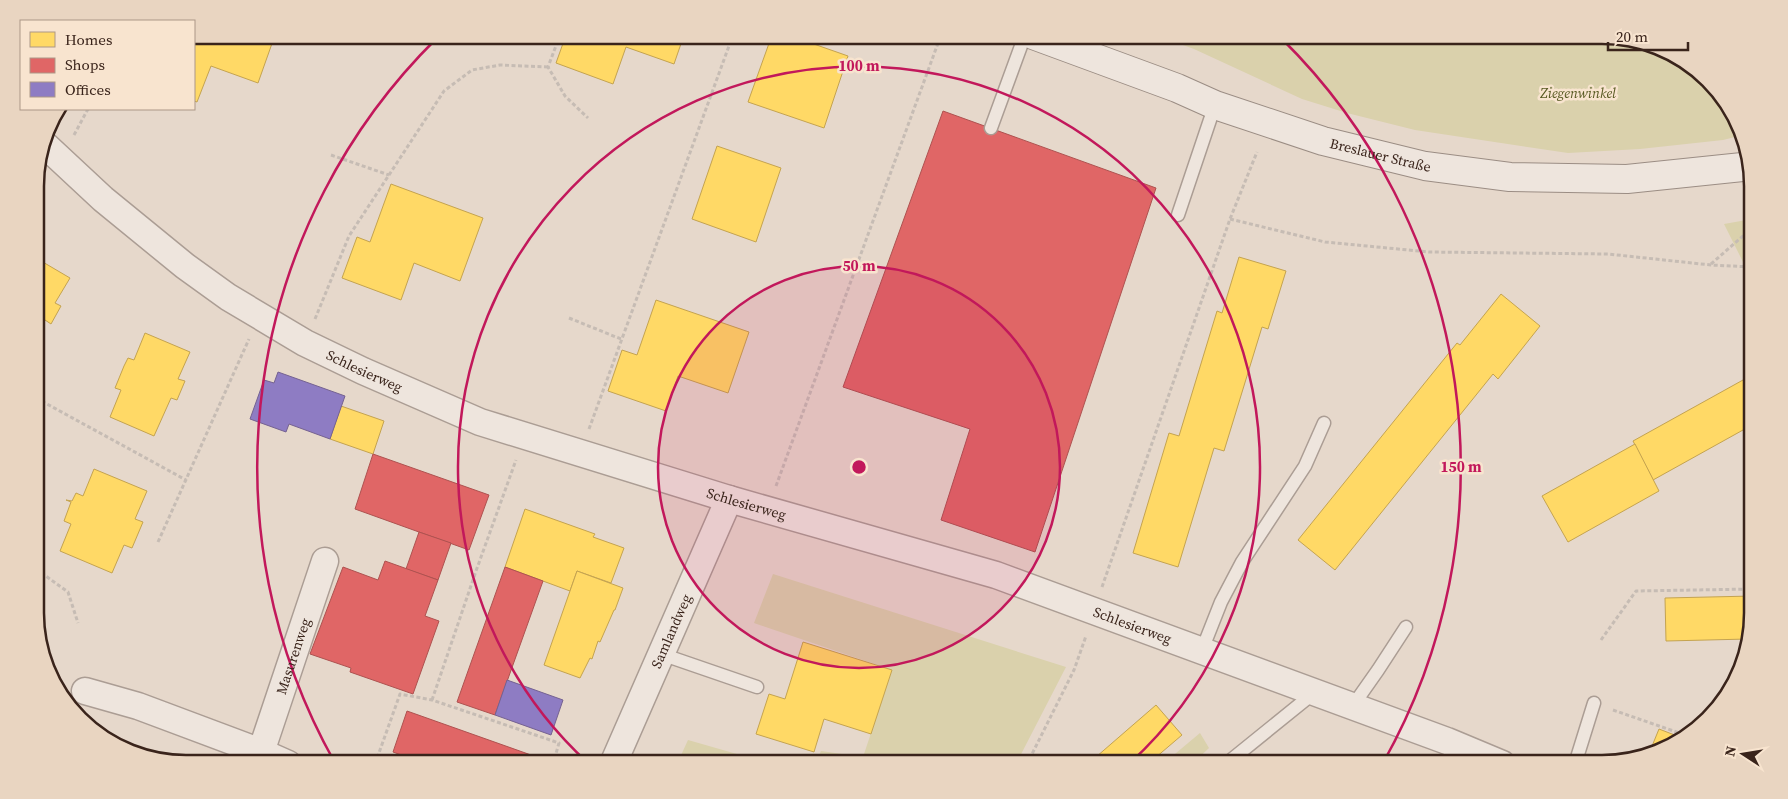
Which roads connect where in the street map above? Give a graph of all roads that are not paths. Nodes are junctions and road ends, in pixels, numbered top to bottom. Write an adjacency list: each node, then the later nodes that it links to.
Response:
1 (1022, 44): 4 (lane)
2 (1057, 44): 3 (street, Breslauer Straße)
3 (1215, 105): 6 (street, Breslauer Straße); 7 (lane)
4 (991, 128)
5 (49, 149): 9 (street, Schlesierweg)
6 (1743, 167)
7 (1178, 215)
8 (1324, 423): 12 (lane)
9 (729, 499): 12 (street, Schlesierweg); 13 (street, Samlandweg)
10 (325, 561): 19 (street, Masurenweg)
11 (1406, 627): 18 (lane)
12 (1202, 650): 16 (street, Schlesierweg)
13 (661, 654): 14 (lane); 21 (street, Samlandweg)
14 (757, 687)
15 (86, 691): 19 (street)
16 (1316, 692): 18 (street, Schlesierweg); 22 (lane)
17 (1594, 703): 24 (lane)
18 (1352, 707): 23 (street, Schlesierweg)
19 (261, 752): 20 (street)
20 (268, 755)
21 (616, 755)
22 (1237, 755)
23 (1452, 755)
24 (1578, 755)

